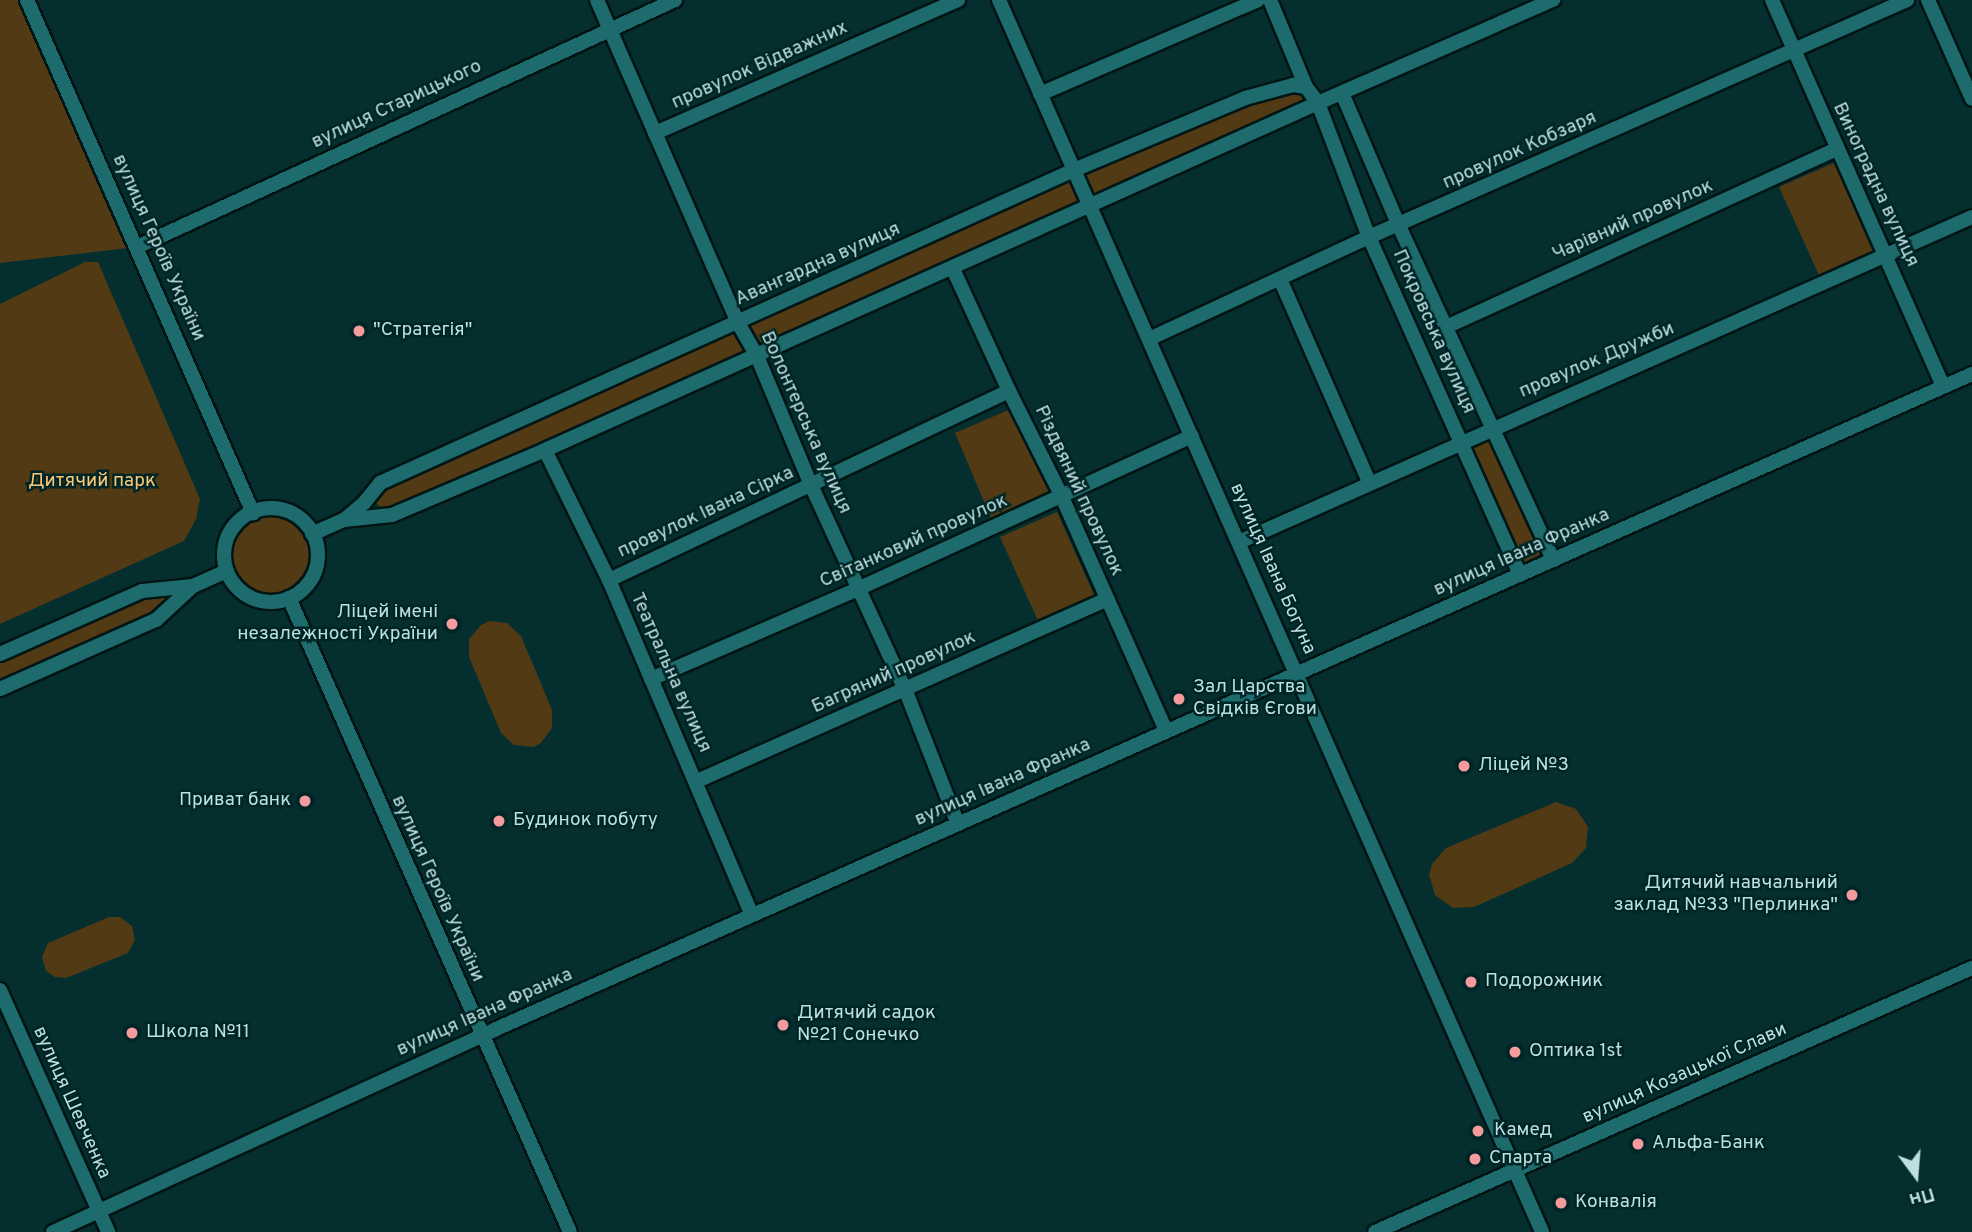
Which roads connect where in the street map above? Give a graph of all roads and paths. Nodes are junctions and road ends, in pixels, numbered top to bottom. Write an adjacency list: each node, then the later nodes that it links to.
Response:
1 (27, 0): 26 (street, вулиця Героїв України)
2 (597, 0): 12 (street, Волонтерська вулиця)
3 (676, 0): 12 (street, вулиця Старицького)
4 (958, 0): 19 (street, провулок Відважних)
5 (999, 0): 16 (street, вулиця Івана Богуна)
6 (1258, 0): 16 (street)
7 (1270, 0): 14 (street)
8 (1553, 0): 15 (street, Авангардна вулиця)
9 (1772, 0): 13 (street, Виноградна вулиця)
10 (1907, 0): 13 (street, провулок Кобзаря)
11 (1928, 0): 17 (street)
12 (610, 29): 19 (street, Волонтерська вулиця); 26 (street, вулиця Старицького)
13 (1793, 51): 20 (street, Виноградна вулиця); 24 (street, провулок Кобзаря)
14 (1306, 87): 18 (street); 21 (street, Авангардна вулиця)
15 (1342, 93): 18 (street, Авангардна вулиця); 24 (street, Покровська вулиця)
16 (1040, 94): 21 (street, вулиця Івана Богуна)
17 (1972, 99)
18 (1318, 103): 22 (street, Авангардна вулиця); 25 (street, Покровська вулиця)
19 (655, 133): 30 (street, Волонтерська вулиця)
20 (1836, 149): 27 (street, Виноградна вулиця); 31 (street, Чарівний провулок)
21 (1074, 170): 22 (street, вулиця Івана Богуна); 30 (street, Авангардна вулиця)
22 (1090, 207): 28 (street, Авангардна вулиця); 32 (street, вулиця Івана Богуна)
23 (1972, 217): 27 (street, провулок Дружби)
24 (1399, 226): 25 (street, провулок Кобзаря); 31 (street, Покровська вулиця)
25 (1369, 237): 29 (street, провулок Кобзаря); 39 (street, Покровська вулиця)
26 (136, 247): 44 (street, вулиця Героїв України)
27 (1887, 256): 35 (street, Виноградна вулиця); 37 (street, провулок Дружби)
28 (953, 269): 33 (street, Авангардна вулиця); 36 (street, Різдвяний провулок)
29 (1280, 279): 32 (street, провулок Кобзаря); 41 (street)
30 (738, 323): 33 (street, Волонтерська вулиця); 45 (street, Авангардна вулиця)
31 (1446, 327): 37 (street, Покровська вулиця)
32 (1149, 340): 38 (street, вулиця Івана Богуна)
33 (757, 356): 40 (street, Авангардна вулиця); 42 (street, Волонтерська вулиця)
34 (1972, 374): 35 (street, вулиця Івана Франка)
35 (1943, 386): 48 (street, вулиця Івана Франка)
36 (1009, 391): 42 (street, провулок Івана Сірка); 43 (street, Різдвяний провулок)
37 (1492, 427): 39 (street, провулок Дружби); 48 (street, Покровська вулиця)
38 (1192, 436): 43 (street, Світанковий провулок); 47 (street, вулиця Івана Богуна)
39 (1461, 441): 41 (street, провулок Дружби); 50 (street, Покровська вулиця)
40 (545, 450): 45 (street, Авангардна вулиця); 51 (street, Театральна вулиця)
41 (1369, 482): 47 (street, провулок Дружби)
42 (811, 485): 51 (street, провулок Івана Сірка); 53 (street, Волонтерська вулиця)
43 (1062, 497): 53 (street, Світанковий провулок); 55 (street, Різдвяний провулок)
44 (253, 513): 46 (street); 49 (street)
45 (344, 520): 46 (street, Авангардна вулиця)
46 (312, 534): 54 (street)
47 (1239, 542): 57 (street, вулиця Івана Богуна)
48 (1553, 560): 50 (street, вулиця Івана Франка)
49 (227, 571): 52 (street); 54 (street)
50 (1520, 575): 57 (street, вулиця Івана Франка)
51 (609, 580): 58 (street, Театральна вулиця)
52 (193, 586): 56 (street); 59 (street)
53 (860, 588): 58 (street, Світанковий провулок); 60 (street, Волонтерська вулиця)
54 (289, 598): 67 (street, вулиця Героїв України)
55 (1107, 599): 60 (street, Багряний провулок); 61 (street, Різдвяний провулок)
56 (0, 654)
57 (1297, 673): 61 (street, вулиця Івана Франка); 68 (street, вулиця Івана Богуна)
58 (650, 678): 62 (street, Театральна вулиця)
59 (0, 689)
60 (905, 689): 62 (street, Багряний провулок); 63 (street, Волонтерська вулиця)
61 (1166, 732): 63 (street, вулиця Івана Франка)
62 (697, 781): 64 (street, Театральна вулиця)
63 (958, 824): 64 (street, вулиця Івана Франка)
64 (752, 915): 67 (street, вулиця Івана Франка)
65 (1972, 968): 68 (street, вулиця Козацької Слави)
66 (0, 990): 69 (street, вулиця Шевченка)
67 (481, 1036): 69 (street, вулиця Івана Франка); 72 (street, вулиця Героїв України)
68 (1516, 1170): 73 (street, вулиця Козацької Слави); 74 (street, вулиця Івана Богуна)
69 (99, 1212): 70 (street, вулиця Івана Франка); 71 (street, вулиця Шевченка)
70 (53, 1232)
71 (108, 1232)
72 (570, 1232)
73 (1375, 1232)
74 (1542, 1232)

